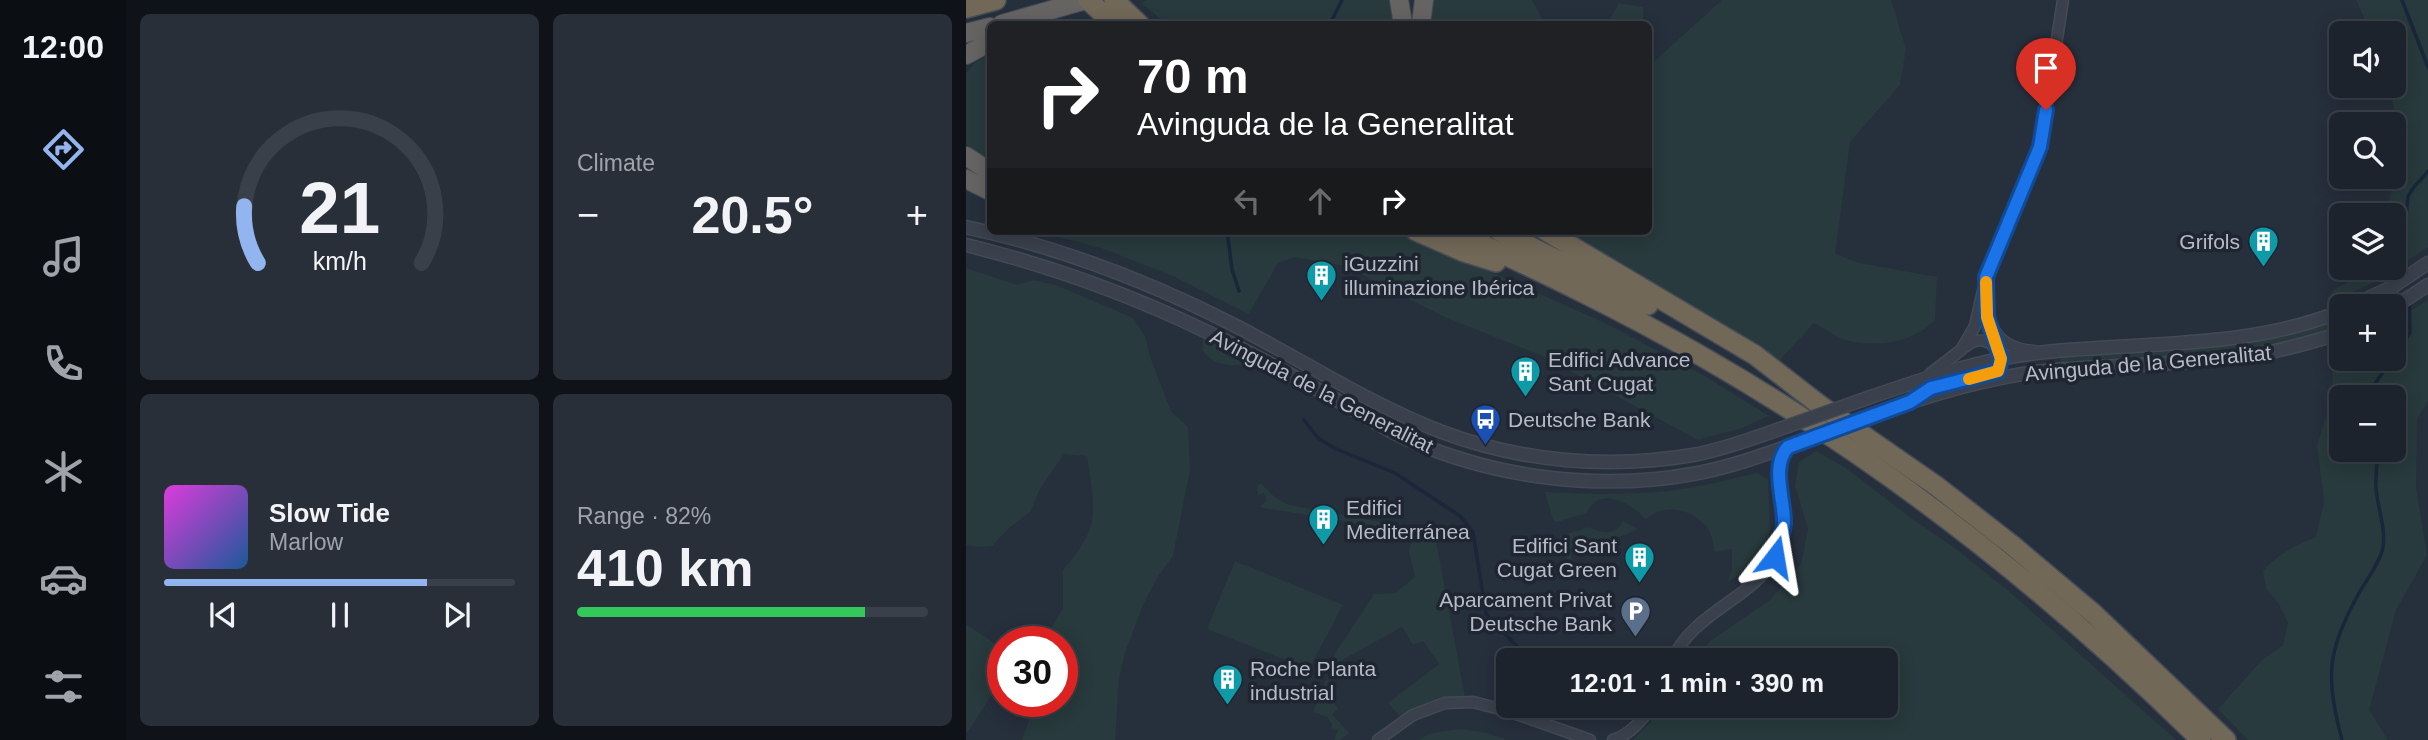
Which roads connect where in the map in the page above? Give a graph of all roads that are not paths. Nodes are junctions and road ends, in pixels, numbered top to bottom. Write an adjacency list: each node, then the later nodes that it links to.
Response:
1 (996, 0): 6 (highway)
2 (1399, 0): 11 (highway)
3 (1424, 0): 12 (highway)
4 (2063, 0): 32 (street)
5 (1079, 3): 7 (highway); 8 (highway); 9 (highway); 10 (highway)
6 (966, 8)
7 (1127, 17)
8 (1013, 21)
9 (1034, 21)
10 (1102, 21)
11 (1402, 21)
12 (1421, 21)
13 (987, 28): 14 (highway)
14 (966, 33)
15 (987, 44): 16 (highway)
16 (966, 55)
17 (966, 156): 18 (highway)
18 (987, 170)
19 (966, 179): 21 (highway)
20 (966, 190): 22 (highway)
21 (987, 190)
22 (987, 198)
23 (966, 227): 24 (street, Avinguda de la Generalitat, bridge)
24 (987, 232)
25 (999, 235): 43 (street, Avinguda de la Generalitat, bridge)
26 (1425, 235): 33 (highway)
27 (1461, 235): 33 (highway)
28 (1507, 235): 45 (highway)
29 (1553, 235): 45 (highway)
30 (966, 245): 47 (street, Avinguda de la Generalitat)
31 (2428, 263): 35 (street)
32 (1986, 277): 38 (street); 40 (street)
33 (1561, 282): 54 (highway)
34 (2428, 285): 36 (street)
35 (2377, 294)
36 (2406, 299)
37 (2329, 315): 41 (street, Avinguda de la Generalitat)
38 (1992, 328): 41 (street); 42 (street)
39 (2329, 337): 44 (street, Avinguda de la Generalitat)
40 (1961, 350): 42 (street); 43 (street)
41 (2044, 352): 42 (street, Avinguda de la Generalitat)
42 (1999, 353): 43 (street, Avinguda de la Generalitat); 44 (street)
43 (1885, 392)
44 (1910, 402): 46 (street, Avinguda de la Generalitat, bridge)
45 (1821, 406): 55 (highway)
46 (1791, 445): 47 (street, Avinguda de la Generalitat); 48 (street)
47 (1756, 457): 48 (street)
48 (1780, 465): 49 (street)
49 (1678, 648)
50 (1644, 718): 53 (street)
51 (1378, 740): 52 (street)
52 (1590, 740)
53 (1613, 740)
54 (2200, 740)
55 (2226, 740)

